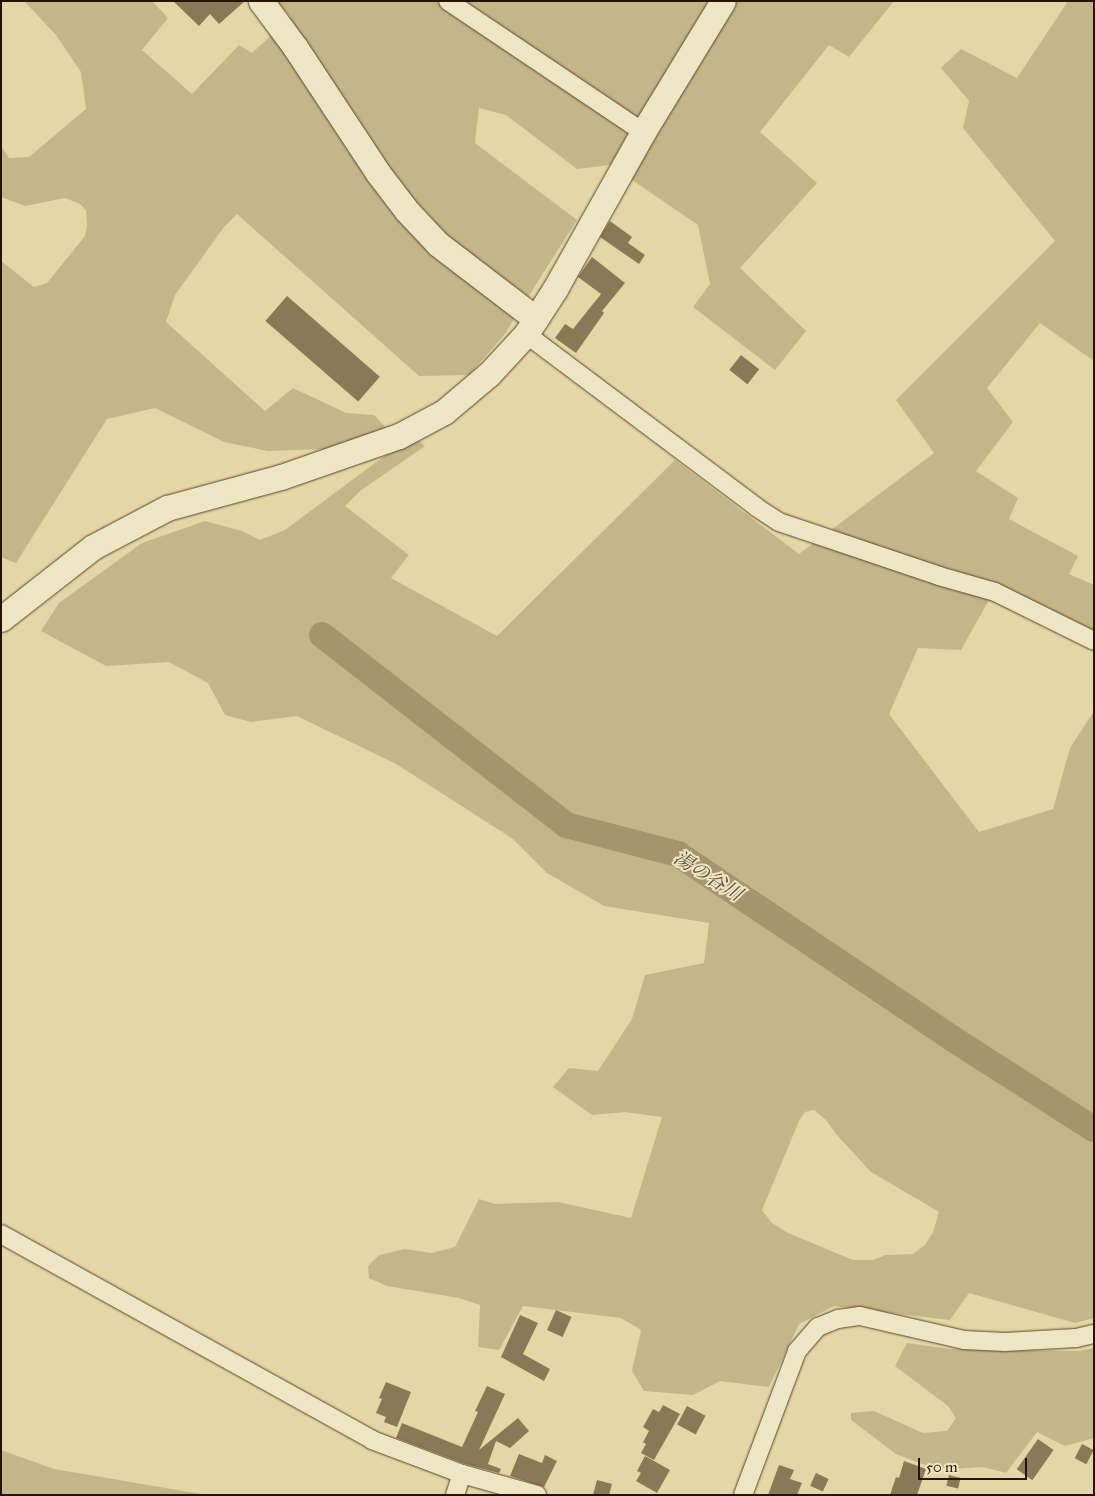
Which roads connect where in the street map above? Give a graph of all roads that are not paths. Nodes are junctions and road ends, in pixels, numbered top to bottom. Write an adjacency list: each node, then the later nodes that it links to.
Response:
1 (261, 1): 5 (street)
2 (448, 1): 4 (street)
3 (723, 1): 4 (street)
4 (643, 132): 5 (street)
5 (531, 326): 6 (street); 7 (street)
6 (1, 619)
7 (1094, 640)
8 (1, 1234): 10 (street)
9 (1094, 1334): 13 (street)
10 (462, 1474): 11 (street); 12 (street)
11 (454, 1495)
12 (537, 1495)
13 (744, 1495)

